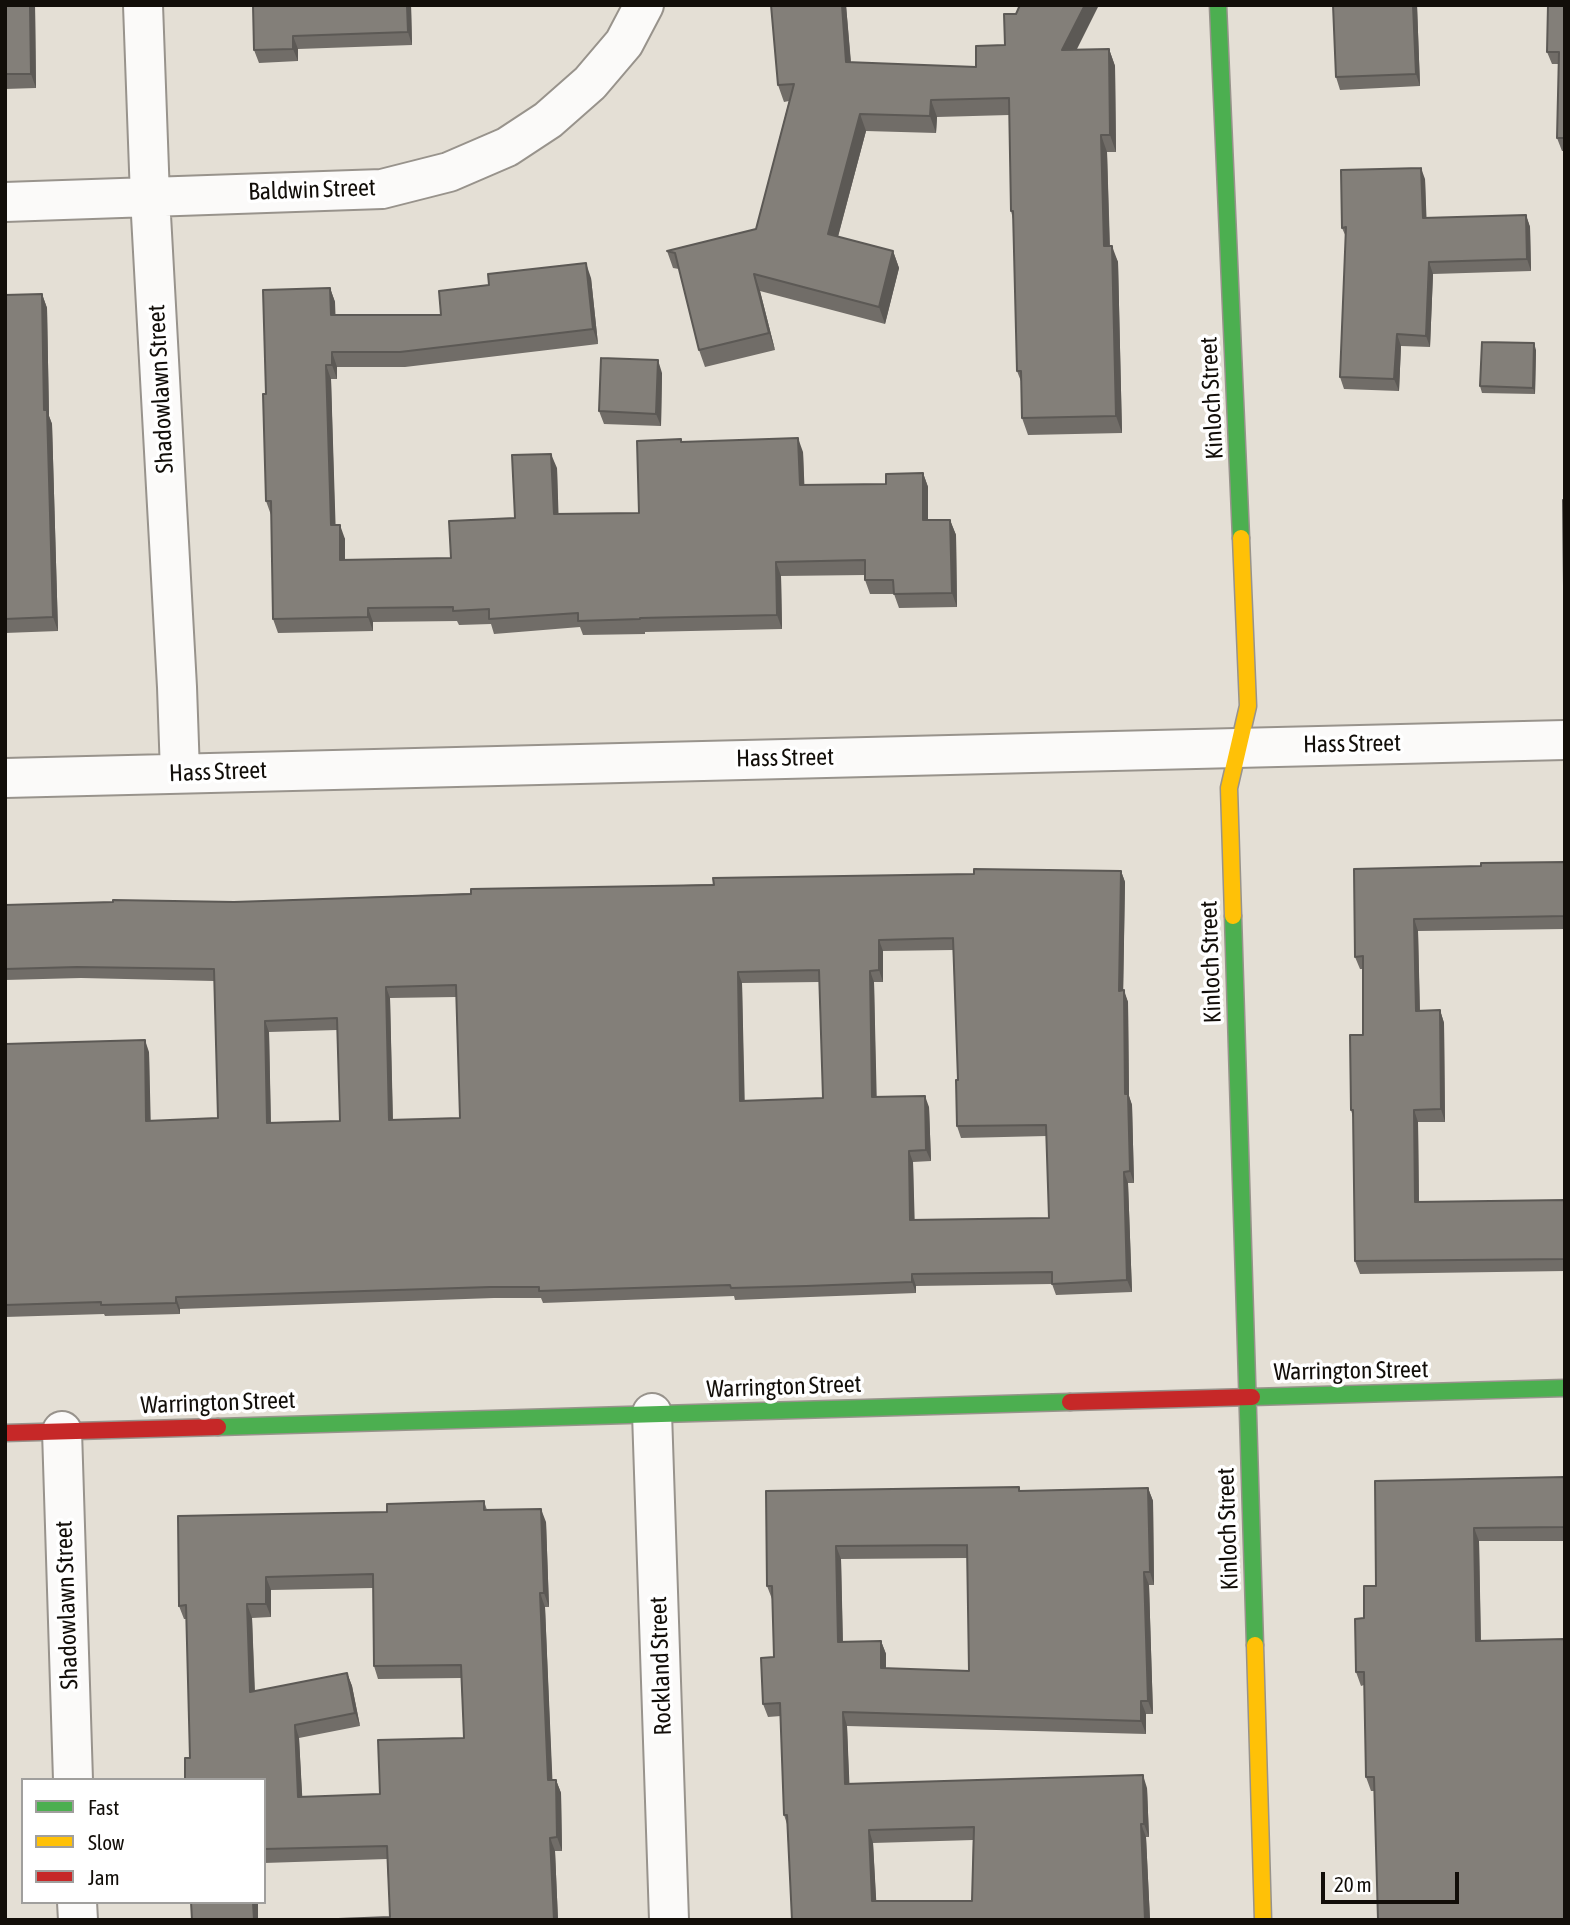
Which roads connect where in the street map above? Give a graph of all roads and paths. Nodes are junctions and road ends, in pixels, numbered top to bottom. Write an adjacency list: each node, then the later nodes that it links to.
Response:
1 (143, 5): 4 (street, Shadowlawn Street)
2 (644, 5): 4 (street, Baldwin Street)
3 (1218, 5): 7 (street, Kinloch Street)
4 (150, 197): 5 (street, Baldwin Street); 8 (street, Shadowlawn Street)
5 (5, 202)
6 (1565, 740): 7 (street, Hass Street)
7 (1240, 747): 8 (street, Hass Street); 11 (street, Kinloch Street)
8 (180, 773): 9 (street, Hass Street)
9 (5, 778)
10 (1565, 1388): 11 (street, Warrington Street)
11 (1247, 1396): 12 (street, Warrington Street); 17 (street, Kinloch Street)
12 (652, 1413): 13 (street, Warrington Street); 16 (street, Rockland Street)
13 (62, 1431): 14 (street, Warrington Street); 15 (street, Shadowlawn Street)
14 (5, 1433)
15 (73, 1778)
16 (669, 1920)
17 (1264, 1920)

